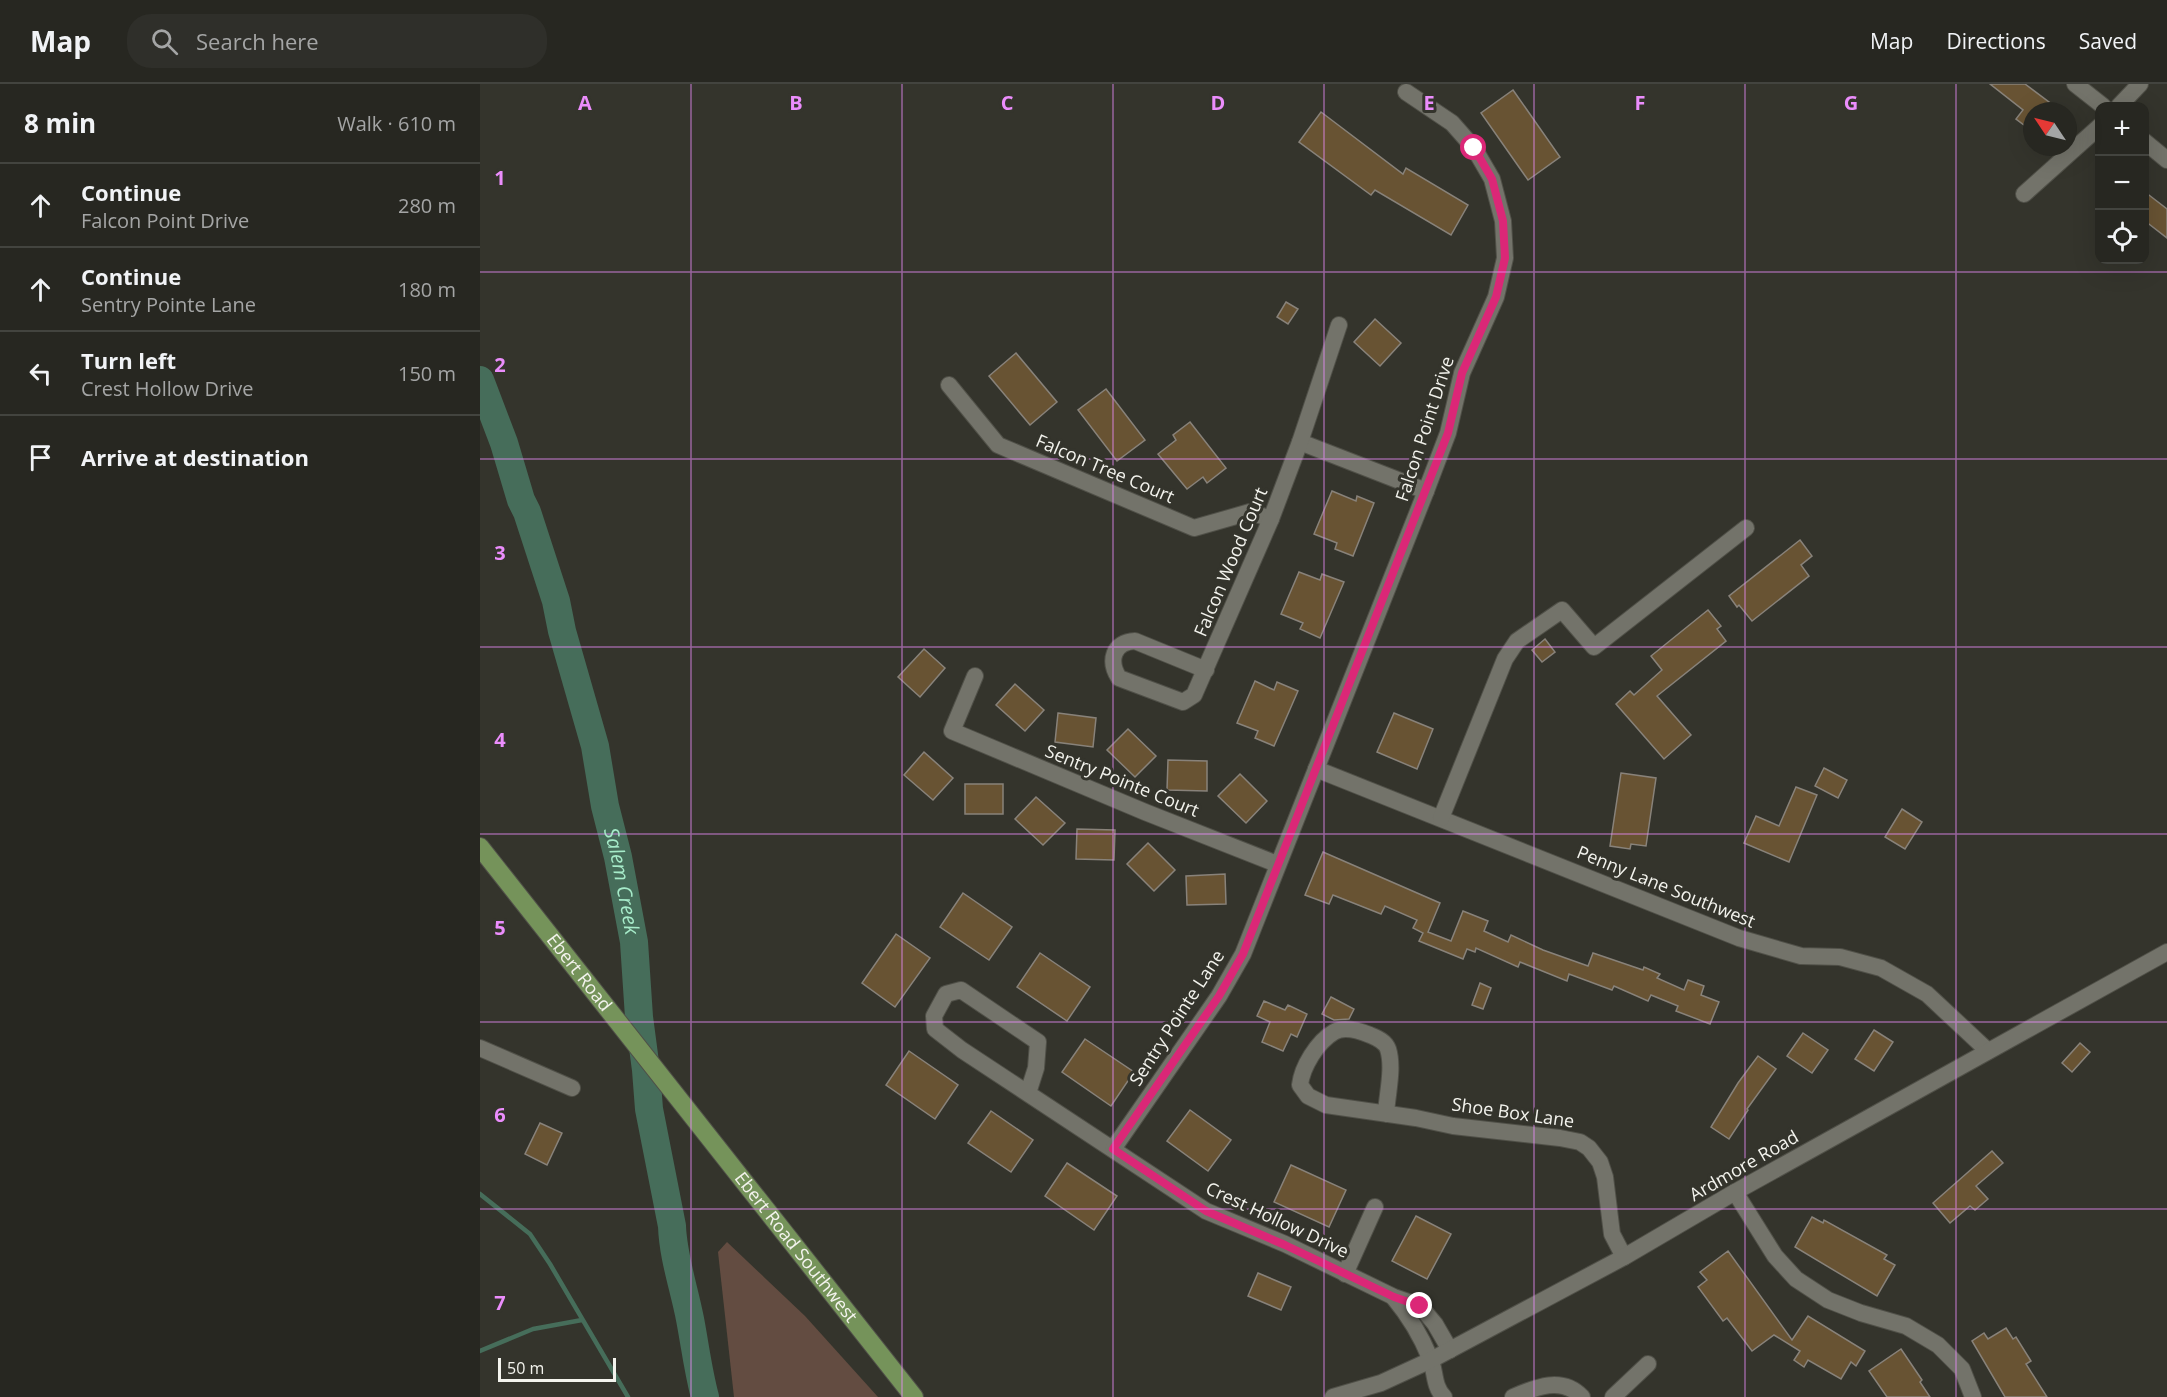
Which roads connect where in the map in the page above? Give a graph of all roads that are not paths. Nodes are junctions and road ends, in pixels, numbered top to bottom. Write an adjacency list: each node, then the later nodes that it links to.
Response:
1 (2075, 84): 4 (street)
2 (2140, 84): 5 (street)
3 (1406, 92): 13 (street, Falcon Point Drive)
4 (2098, 102)
5 (2123, 102)
6 (2095, 130): 9 (street)
7 (2149, 144): 8 (street)
8 (2167, 159)
9 (2024, 194)
10 (1339, 325): 12 (street, Falcon Wood Court)
11 (949, 385): 14 (street, Falcon Tree Court)
12 (1300, 442): 13 (street); 14 (street, Falcon Wood Court)
13 (1426, 491): 18 (street, Falcon Point Drive)
14 (1271, 519): 16 (street, Falcon Wood Court)
15 (1746, 528): 19 (street)
16 (1206, 670): 16 (street, Falcon Wood Court)
17 (975, 676): 21 (street, Sentry Pointe Court)
18 (1316, 769): 19 (street, Penny Lane Southwest); 21 (street, Sentry Pointe Lane)
19 (1441, 818): 24 (street, Penny Lane Southwest)
20 (481, 850): 27 (main road, Ebert Road)
21 (1277, 864): 29 (street, Sentry Pointe Lane)
22 (2167, 952): 24 (street, Ardmore Road)
23 (480, 1048): 25 (street)
24 (1988, 1052): 30 (street, Ardmore Road)
25 (572, 1088)
26 (1028, 1093): 26 (street, Crest Hollow Drive); 29 (street, Crest Hollow Drive)
27 (678, 1099): 38 (main road, Ebert Road Southwest)
28 (1386, 1114): 28 (street, Shoe Box Lane); 32 (street, Shoe Box Lane)
29 (1113, 1149): 33 (street, Crest Hollow Drive)
30 (1736, 1192): 32 (street, Ardmore Road); 44 (street)
31 (1375, 1208): 33 (street)
32 (1624, 1257): 35 (street, Ardmore Road)
33 (1345, 1274): 34 (street, Crest Hollow Drive)
34 (1394, 1297): 35 (street, Crest Hollow Drive); 36 (street, Crest Hollow Drive)
35 (1450, 1350): 36 (street, Ardmore Road)
36 (1431, 1360): 39 (street, Ardmore Road); 40 (street, Crest Hollow Drive)
37 (1648, 1364): 43 (street)
38 (914, 1397)
39 (1333, 1397)
40 (1444, 1397)
41 (1513, 1397): 42 (street)
42 (1582, 1397)
43 (1613, 1397)
44 (1973, 1397)

